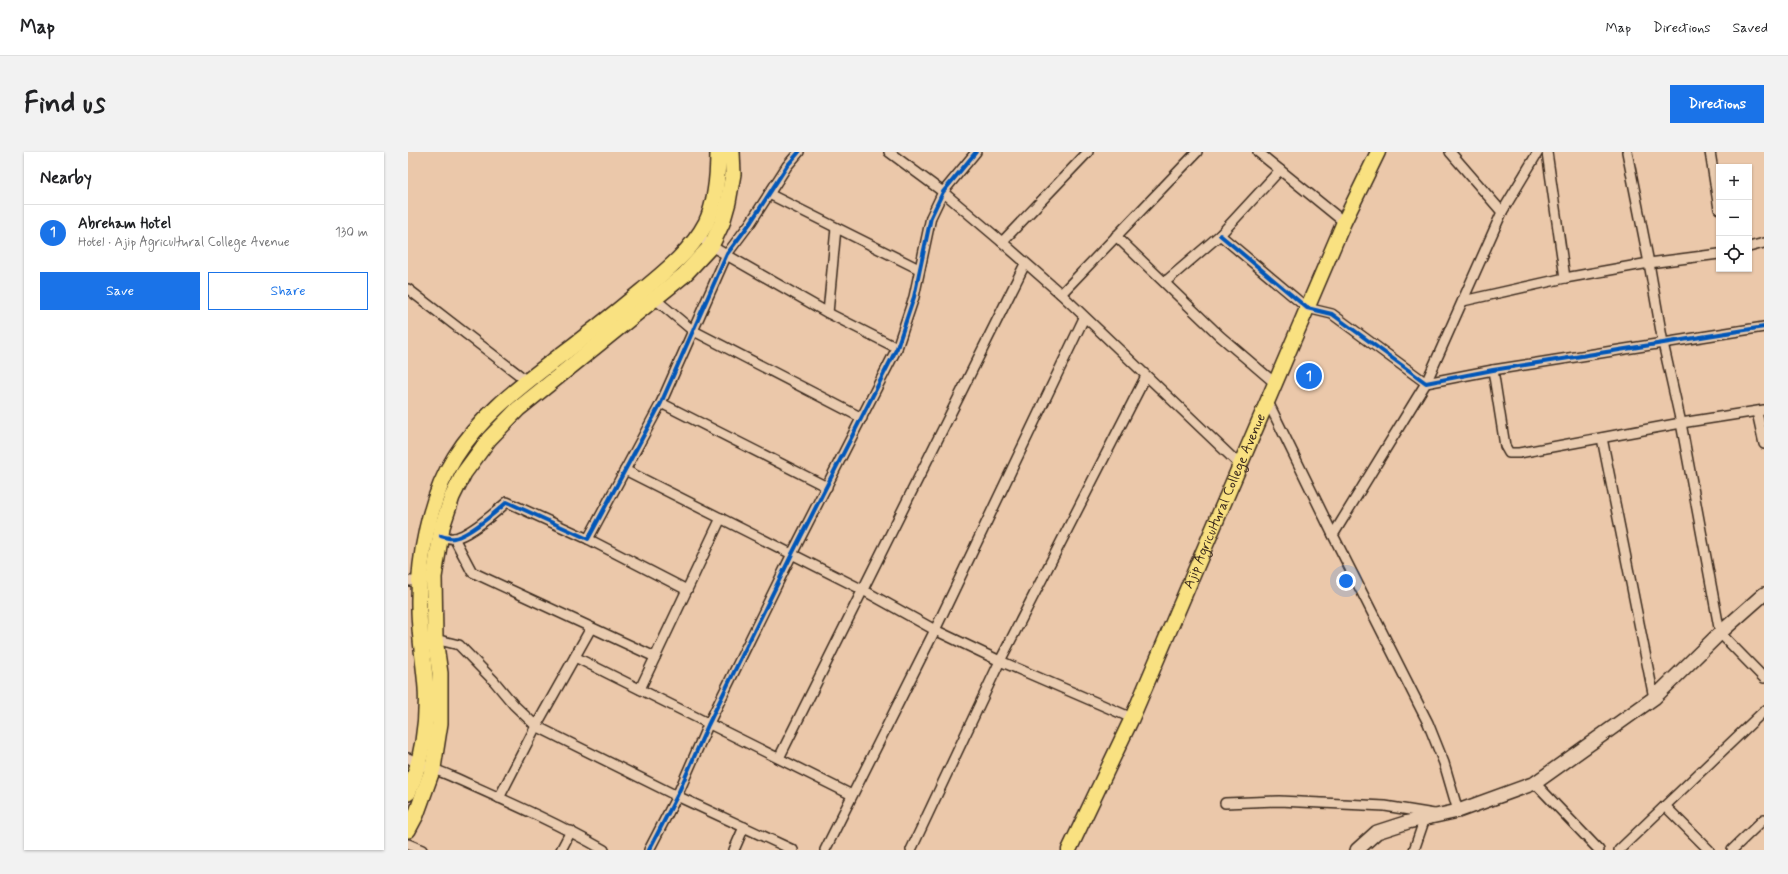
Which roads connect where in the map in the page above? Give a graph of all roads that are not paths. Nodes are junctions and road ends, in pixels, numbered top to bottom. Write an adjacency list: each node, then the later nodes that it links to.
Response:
1 (718, 152): 23 (highway)
2 (732, 152): 27 (highway)
3 (799, 152): 17 (street)
4 (889, 152): 16 (street)
5 (976, 152): 16 (street)
6 (1088, 152): 25 (street)
7 (1258, 152): 15 (street)
8 (1378, 152): 20 (main road, Ajip Agricultural College Avenue)
9 (1450, 152): 19 (street)
10 (1538, 152): 19 (street)
11 (1547, 152): 34 (street)
12 (1627, 152): 31 (street)
13 (1710, 152): 18 (street)
14 (1192, 154): 24 (street)
15 (1280, 170): 20 (street); 22 (street)
16 (943, 192): 25 (street); 33 (street)
17 (768, 194): 21 (street); 29 (street)
18 (1718, 200)
19 (1502, 212): 39 (street)
20 (1344, 222): 40 (main road, Ajip Agricultural College Avenue)
21 (836, 228): 33 (street); 41 (street)
22 (1220, 235): 35 (street); 40 (street)
23 (699, 236): 27 (street); 49 (highway)
24 (1116, 236): 35 (street); 37 (street)
25 (1002, 242): 32 (street)
26 (1764, 243): 28 (street)
27 (711, 246): 29 (street); 38 (highway)
28 (1752, 246)
29 (727, 254): 41 (street); 44 (street)
30 (1716, 254): 31 (street)
31 (1650, 263): 34 (street); 45 (street)
32 (1025, 264): 37 (street); 69 (street)
33 (919, 269): 46 (street)
34 (1565, 278): 39 (street)
35 (1165, 282): 51 (street)
36 (408, 289): 49 (street)
37 (1061, 294): 42 (street)
38 (655, 299): 44 (street); 64 (highway)
39 (1463, 301): 50 (street)
40 (1307, 308): 50 (street); 51 (main road, Ajip Agricultural College Avenue)
41 (828, 313): 46 (street)
42 (1084, 318): 48 (street); 72 (street)
43 (1764, 327): 45 (street)
44 (692, 330): 53 (street); 55 (street)
45 (1663, 343): 47 (street); 56 (street)
46 (897, 348): 55 (street)
47 (1493, 370): 50 (street); 57 (street)
48 (1146, 376): 59 (street); 77 (street)
49 (527, 381): 67 (highway)
50 (1426, 383): 63 (street)
51 (1276, 384): 52 (main road, Ajip Agricultural College Avenue)
52 (1268, 402): 59 (main road, Ajip Agricultural College Avenue); 63 (street)
53 (661, 403): 60 (street); 61 (street)
54 (1761, 411): 56 (street); 58 (street)
55 (862, 418): 61 (street)
56 (1681, 423): 57 (street); 73 (street)
57 (1602, 438): 80 (street)
58 (1764, 444)
59 (1241, 466): 82 (main road, Ajip Agricultural College Avenue)
60 (625, 470): 62 (street); 65 (street)
61 (827, 487): 66 (street)
62 (721, 518): 66 (street); 68 (street)
63 (1333, 535): 95 (street)
64 (447, 537): 65 (street); 71 (street); 74 (highway)
65 (588, 539): 68 (street)
66 (792, 554): 69 (street); 83 (street)
67 (414, 581): 86 (highway)
68 (687, 590): 76 (street)
69 (863, 590): 72 (street); 85 (street)
70 (1764, 594): 73 (main road)
71 (591, 628): 75 (street); 76 (street)
72 (934, 630): 77 (street); 90 (street)
73 (1720, 633): 78 (street); 80 (main road)
74 (435, 639): 84 (street); 87 (highway)
75 (575, 657): 79 (street); 84 (street)
76 (655, 657): 79 (street)
77 (1000, 661): 82 (street); 110 (street)
78 (1764, 678)
79 (640, 689): 83 (street)
80 (1654, 698): 88 (main road)
81 (1764, 711): 94 (street)
82 (1132, 718): 111 (main road, Ajip Agricultural College Avenue)
83 (708, 725): 85 (street); 91 (street)
84 (536, 726): 91 (street); 92 (street)
85 (780, 758): 90 (street)
86 (413, 761): 87 (street); 89 (highway)
87 (433, 768): 92 (street); 100 (highway)
88 (1535, 783): 95 (main road); 114 (street)
89 (408, 792)
90 (852, 795): 109 (street)
91 (677, 796): 99 (street); 106 (street)
92 (499, 798): 101 (street)
93 (1224, 803): 96 (street)
94 (1665, 806): 115 (street); 116 (street)
95 (1458, 811): 96 (main road)
96 (1442, 815): 97 (main road)
97 (1425, 818): 112 (main road); 113 (street)
98 (1764, 819): 117 (street)
99 (744, 827): 107 (street); 108 (street)
100 (408, 830)
101 (571, 831): 104 (street); 105 (street)
102 (408, 844): 103 (street)
103 (422, 850)
104 (561, 850)
105 (604, 850)
106 (649, 850)
107 (734, 850)
108 (793, 850)
109 (825, 850)
110 (911, 850)
111 (1069, 850)
112 (1357, 850)
113 (1414, 850)
114 (1599, 850)
115 (1619, 850)
116 (1709, 850)
117 (1732, 850)

